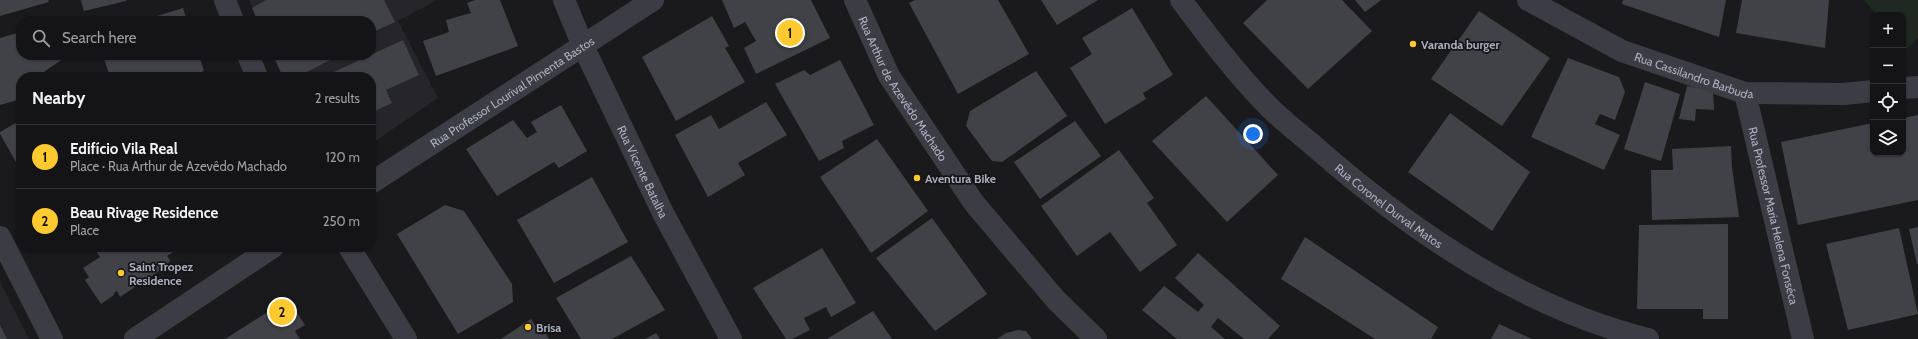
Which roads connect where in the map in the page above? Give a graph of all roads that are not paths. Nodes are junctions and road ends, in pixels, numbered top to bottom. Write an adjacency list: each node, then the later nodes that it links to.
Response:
1 (225, 0): 7 (street)
2 (564, 0): 8 (street, Rua Vicente Batalha)
3 (653, 0): 8 (street, Rua Professor Lourival Pimenta Bastos)
4 (855, 0): 23 (street, Rua Arthur de Azevêdo Machado)
5 (1181, 0): 24 (street, Rua Coronel Durval Matos)
6 (1528, 0): 14 (street, Rua Cassilandro Barbuda)
7 (232, 16)
8 (583, 46): 15 (street, Rua Professor Lourival Pimenta Bastos); 22 (street, Rua Vicente Batalha)
9 (250, 60): 10 (street)
10 (255, 72)
11 (1918, 87): 12 (street)
12 (1906, 88)
13 (1870, 92): 14 (street, Rua Cassilandro Barbuda)
14 (1745, 93): 25 (street, Rua Professor Maria Helena Fonséca)
15 (376, 180)
16 (0, 238): 19 (street)
17 (266, 252): 20 (street)
18 (352, 252): 21 (street)
19 (52, 339)
20 (135, 339)
21 (406, 339)
22 (731, 339)
23 (1096, 339)
24 (1648, 339)
25 (1803, 339)

